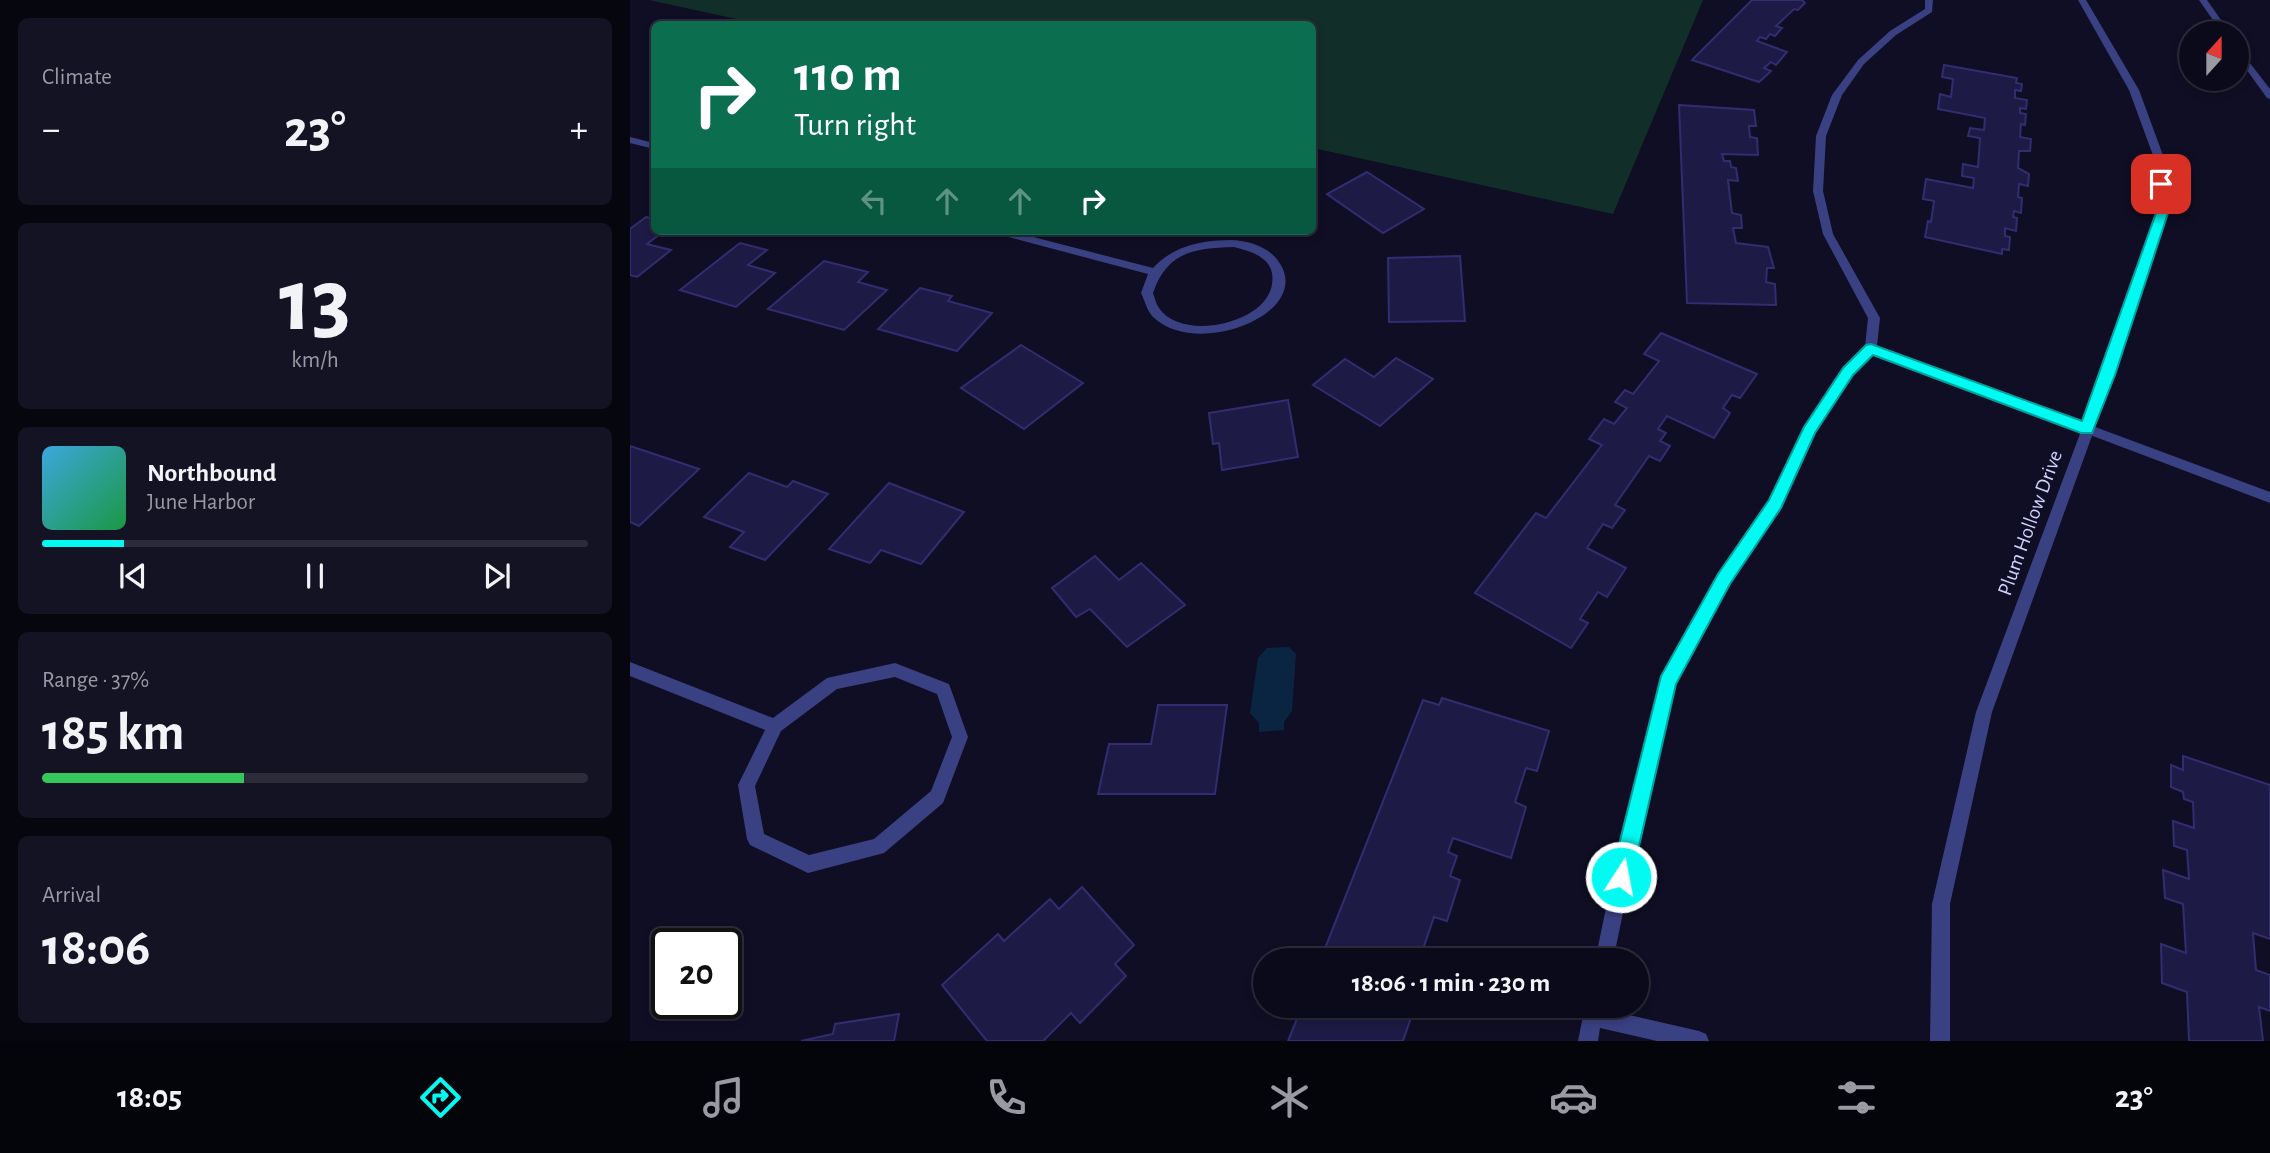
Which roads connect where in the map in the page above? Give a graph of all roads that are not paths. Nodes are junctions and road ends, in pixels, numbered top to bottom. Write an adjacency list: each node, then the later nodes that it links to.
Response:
1 (1930, 0): 11 (street)
2 (2082, 0): 12 (street, Plum Hollow Drive)
3 (2203, 0): 4 (street)
4 (2218, 21)
5 (2249, 66): 6 (street)
6 (2270, 96)
7 (630, 140): 8 (street)
8 (651, 145)
9 (1012, 235): 10 (street)
10 (1155, 272): 10 (street)
11 (1871, 348): 12 (street); 16 (street)
12 (2087, 429): 13 (street); 21 (street, Plum Hollow Drive)
13 (2270, 498)
14 (630, 669): 15 (street)
15 (775, 726): 15 (street)
16 (1607, 948)
17 (1592, 1018): 19 (street)
18 (1618, 1018): 20 (street)
19 (1588, 1041)
20 (1699, 1041)
21 (1940, 1041)

